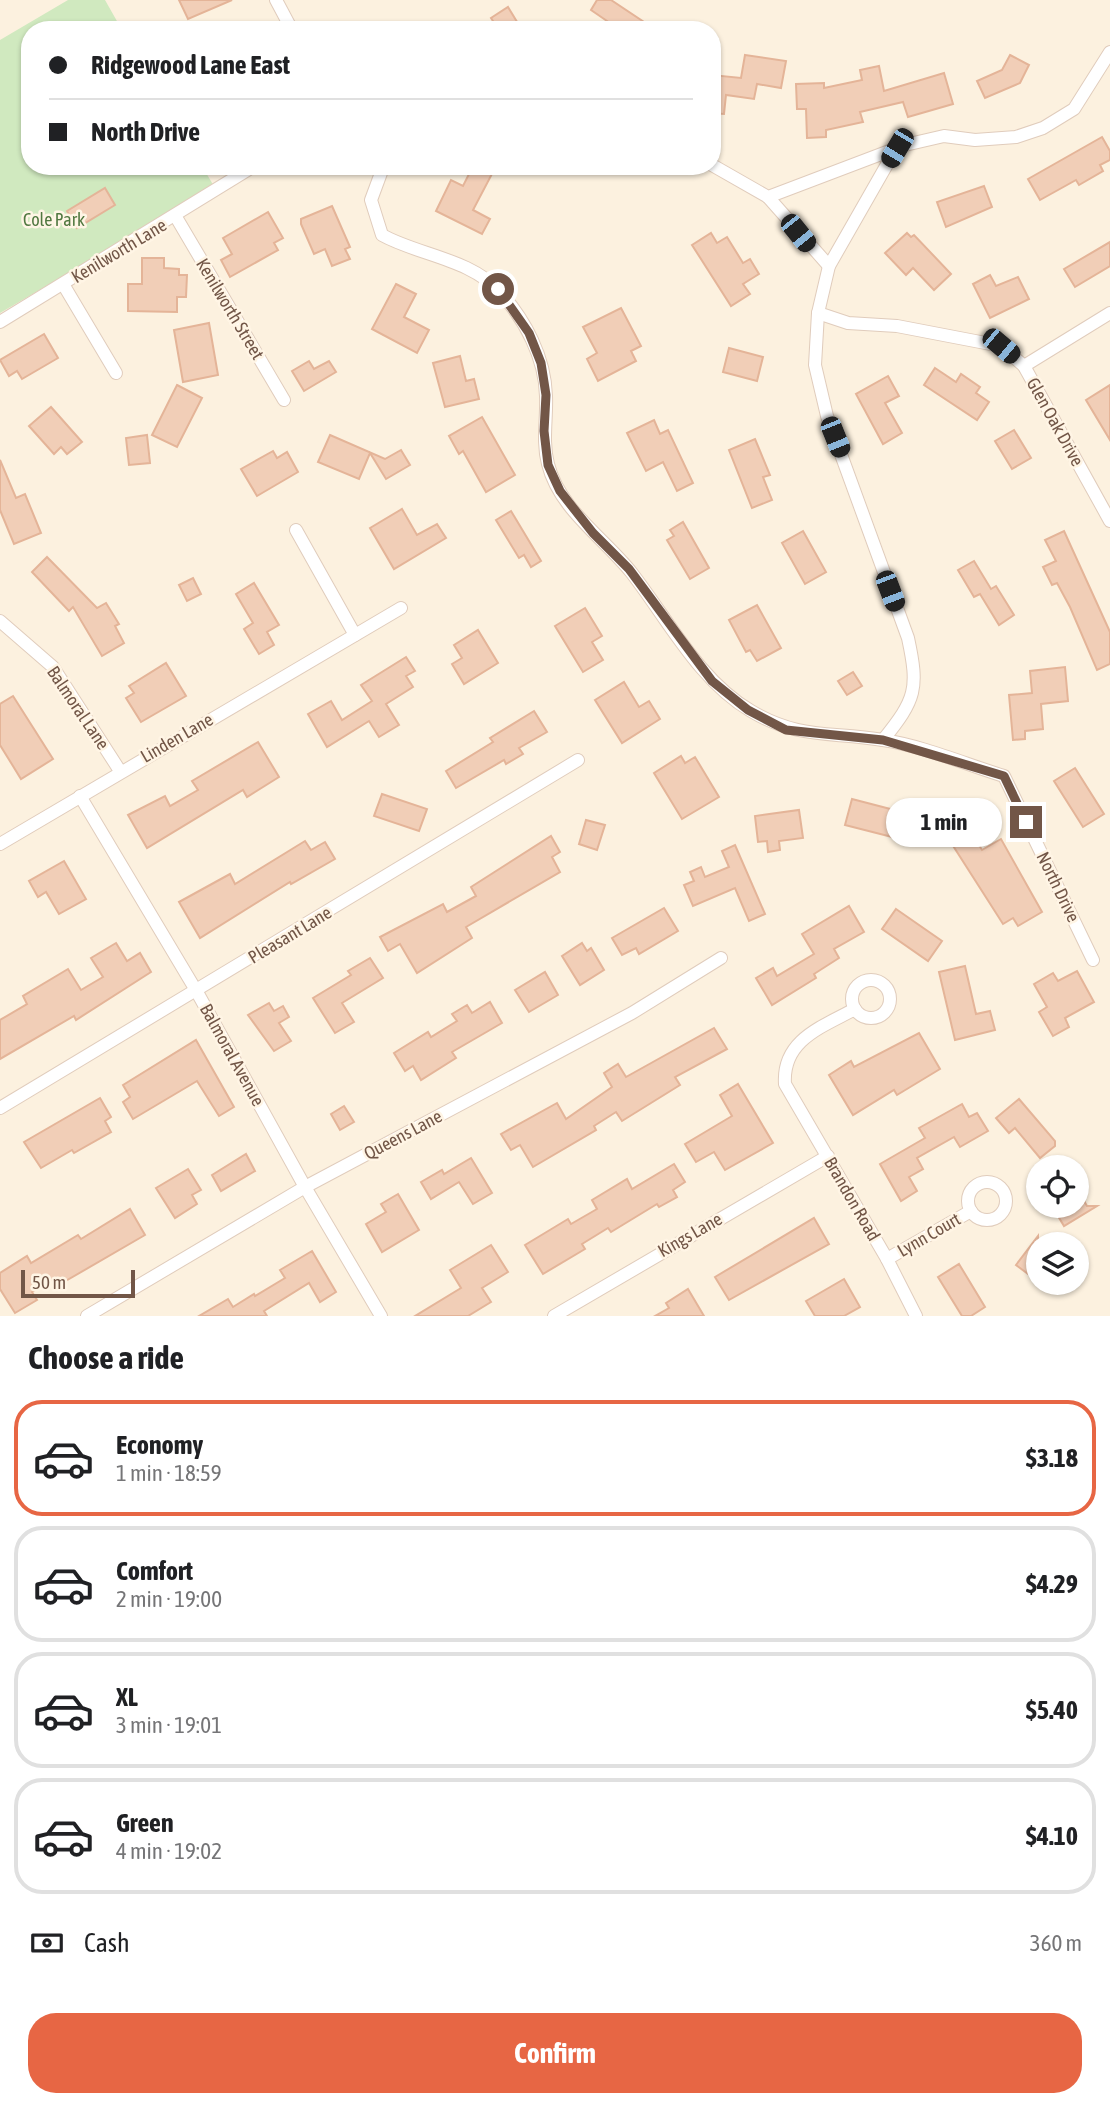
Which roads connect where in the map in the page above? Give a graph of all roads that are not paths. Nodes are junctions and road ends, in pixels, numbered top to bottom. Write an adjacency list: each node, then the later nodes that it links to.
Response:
1 (276, 0): 2 (street)
2 (287, 21)
3 (1110, 52): 4 (street)
4 (897, 148): 8 (street); 10 (street)
5 (721, 170): 8 (street)
6 (240, 175): 9 (street, Kenilworth Lane)
7 (378, 175): 23 (street, North Drive)
8 (768, 197): 10 (street)
9 (176, 217): 11 (street, Kenilworth Lane); 17 (street, Kenilworth Street)
10 (829, 267): 12 (street)
11 (63, 284): 14 (street, Kenilworth Lane); 16 (street, Kenilworth Lane)
12 (818, 313): 15 (street, Glen Oak Drive); 23 (street)
13 (1110, 313): 15 (street)
14 (0, 322)
15 (1024, 366): 18 (street, Glen Oak Drive)
16 (116, 373)
17 (284, 400)
18 (1110, 521)
19 (296, 530): 22 (street)
20 (401, 608): 22 (street, Linden Lane)
21 (0, 621): 25 (street, Balmoral Lane)
22 (355, 635): 25 (street, Linden Lane)
23 (883, 740): 29 (street, North Drive)
24 (578, 760): 30 (street, Pleasant Lane)
25 (120, 771): 26 (street, Linden Lane)
26 (80, 796): 27 (street, Linden Lane); 30 (street, Balmoral Avenue)
27 (0, 844)
28 (721, 958): 34 (street, Queens Lane)
29 (1093, 960)
30 (197, 992): 32 (street, Pleasant Lane); 34 (street, Balmoral Avenue)
31 (855, 1009): 33 (street, Brandon Road)
32 (0, 1108)
33 (828, 1156): 36 (street, Brandon Road); 39 (street, Kings Lane)
34 (305, 1187): 37 (street, Queens Lane); 38 (street, Balmoral Avenue)
35 (971, 1211): 36 (street, Lynn Court)
36 (887, 1259): 40 (street, Brandon Road)
37 (87, 1316)
38 (382, 1316)
39 (554, 1316)
40 (916, 1316)

